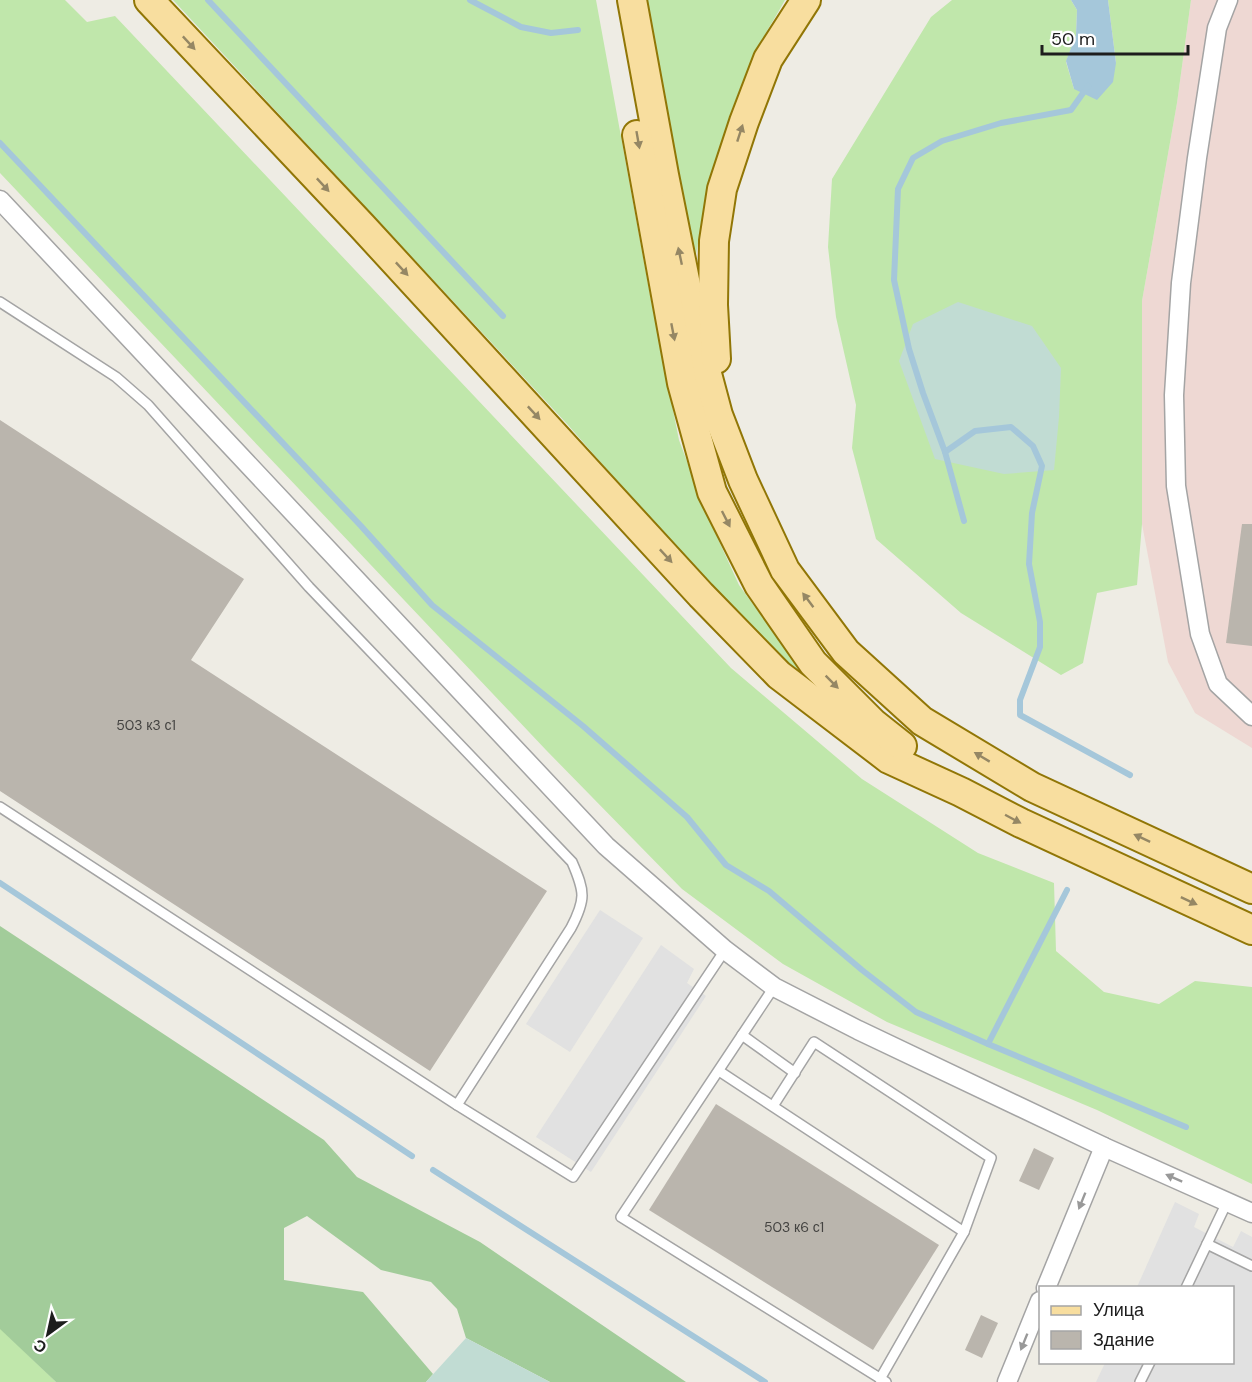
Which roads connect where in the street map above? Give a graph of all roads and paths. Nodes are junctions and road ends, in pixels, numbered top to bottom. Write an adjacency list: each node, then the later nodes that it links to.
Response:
1 (149, 0): 10 (main road, one-way to 10)
2 (614, 0): 10 (main road, one-way to 10)
3 (632, 0): 8 (main road, one-way to 3)
4 (806, 0): 8 (main road, one-way to 4)
5 (1228, 0): 9 (street)
6 (0, 200): 14 (street)
7 (0, 302): 19 (lane)
8 (718, 416): 12 (main road, one-way to 8)
9 (1252, 716)
10 (961, 792): 13 (main road, one-way to 13)
11 (0, 807): 19 (lane)
12 (1252, 889)
13 (1252, 930)
14 (725, 950): 15 (street); 19 (lane)
15 (774, 987): 16 (lane); 21 (street)
16 (742, 1035): 17 (lane); 18 (lane)
17 (719, 1071): 20 (lane); 31 (lane)
18 (795, 1073): 20 (lane); 24 (lane)
19 (458, 1105)
20 (773, 1106): 24 (lane)
21 (1104, 1146): 22 (street, one-way to 21); 27 (street, one-way to 27)
22 (1227, 1202): 23 (street); 25 (lane)
23 (1252, 1213)
24 (964, 1232): 31 (lane)
25 (1207, 1244): 26 (lane); 28 (lane)
26 (1252, 1266)
27 (1046, 1286)
28 (1186, 1286)
29 (1039, 1306): 32 (street, one-way to 32)
30 (1149, 1364): 33 (lane)
31 (883, 1380)
32 (1007, 1382)
33 (1140, 1382)

